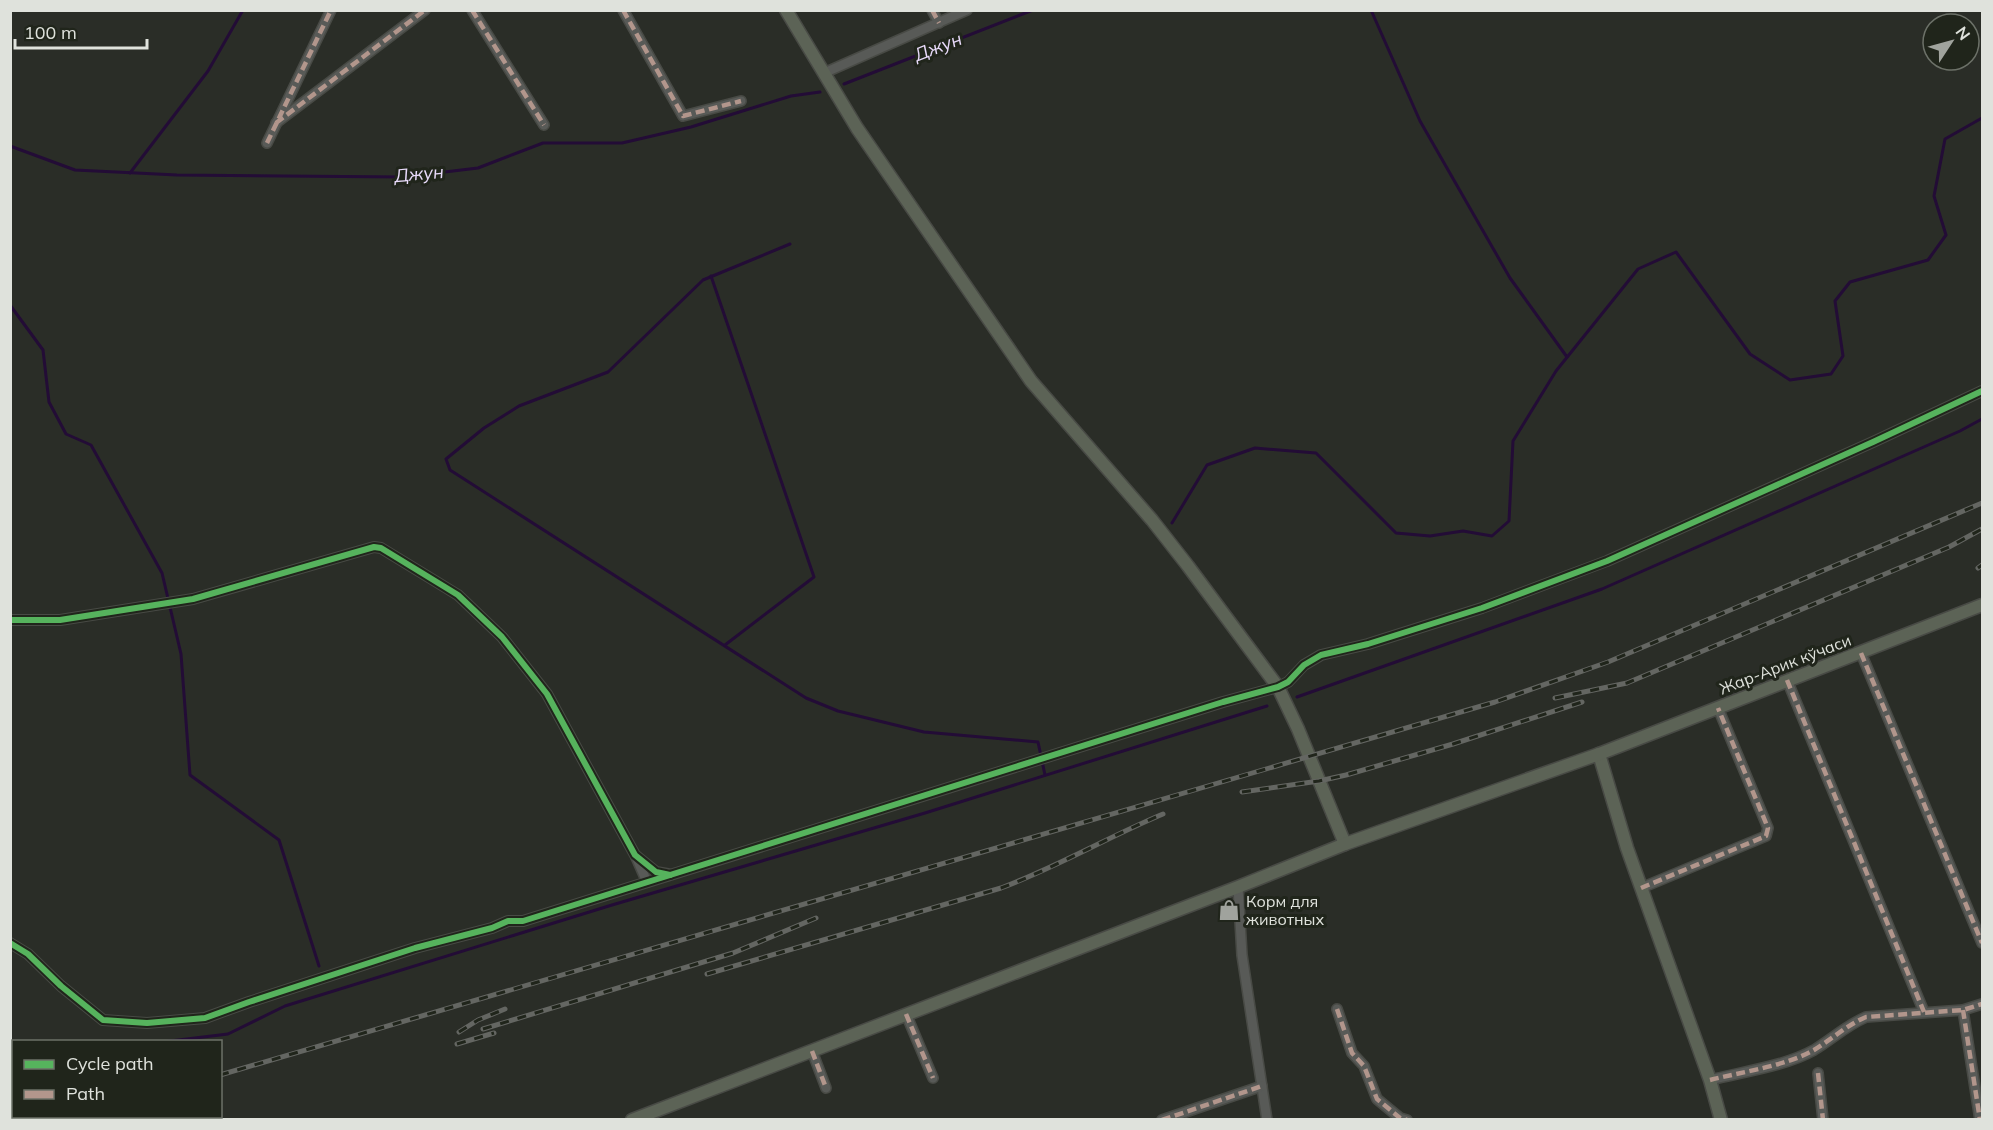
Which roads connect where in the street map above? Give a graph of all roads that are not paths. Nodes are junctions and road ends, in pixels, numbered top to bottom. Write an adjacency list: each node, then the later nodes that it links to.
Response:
1 (331, 10): 11 (street)
2 (425, 10): 11 (street)
3 (472, 10): 12 (street)
4 (623, 10): 10 (street)
5 (786, 10): 9 (main road)
6 (932, 10): 8 (street)
7 (967, 10): 8 (street)
8 (939, 23): 9 (street)
9 (824, 73): 19 (main road)
10 (741, 101)
11 (276, 123): 13 (street)
12 (544, 125)
13 (267, 143)
14 (1983, 391): 19 (street)
15 (1982, 606): 17 (main road, Жар-Арик кўчаси)
16 (10, 620): 23 (street)
17 (1861, 653): 18 (main road, Жар-Арик кўчаси); 29 (street)
18 (1787, 680): 20 (main road, Жар-Арик кўчаси); 33 (street)
19 (1278, 687): 22 (main road); 24 (street)
20 (1718, 708): 21 (main road, Жар-Арик кўчаси); 27 (street)
21 (1599, 754): 22 (main road, Жар-Арик кўчаси); 27 (main road)
22 (1345, 844): 26 (main road, Жар-Арик кўчаси)
23 (635, 855): 24 (street); 25 (street)
24 (670, 875): 25 (street)
25 (647, 882): 28 (street)
26 (1238, 887): 34 (main road, Жар-Арик кўчаси); 39 (street)
27 (1641, 888): 38 (main road)
28 (10, 943)
29 (1983, 943)
30 (1983, 1004): 32 (street)
31 (1337, 1009): 44 (street)
32 (1963, 1010): 33 (street); 47 (street)
33 (1924, 1012): 38 (street)
34 (906, 1014): 35 (main road, Жар-Арик кўчаси); 37 (street)
35 (812, 1051): 40 (street); 41 (main road, Жар-Арик кўчаси)
36 (1818, 1073): 46 (street)
37 (933, 1078)
38 (1710, 1080): 45 (main road)
39 (1262, 1086): 42 (street); 43 (street)
40 (826, 1088)
41 (632, 1119)
42 (1162, 1119)
43 (1267, 1119)
44 (1407, 1119)
45 (1721, 1119)
46 (1823, 1119)
47 (1980, 1119)

